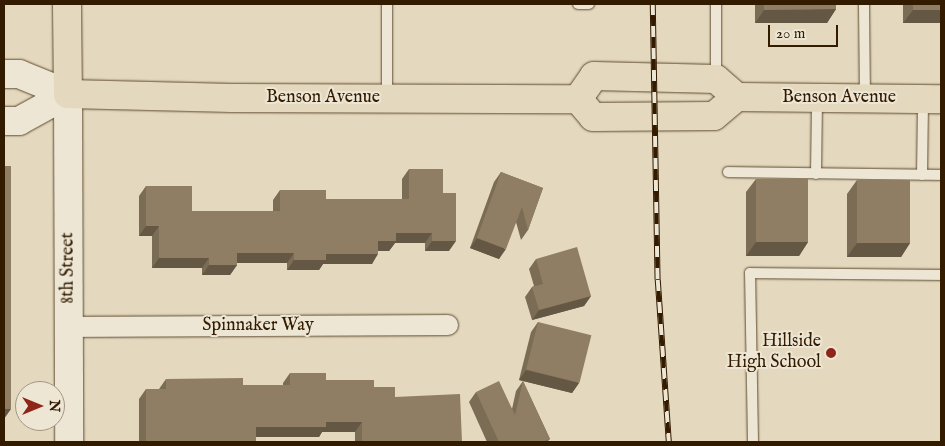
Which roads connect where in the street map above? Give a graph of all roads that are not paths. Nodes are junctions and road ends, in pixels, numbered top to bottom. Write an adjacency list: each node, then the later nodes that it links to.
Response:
1 (67, 4): 9 (main road)
2 (387, 4): 10 (lane)
3 (578, 4): 4 (lane)
4 (589, 4)
5 (716, 4): 8 (lane)
6 (864, 4): 14 (lane)
7 (4, 74): 9 (street, Benson Avenue)
8 (716, 80): 11 (main road); 12 (main road)
9 (68, 94): 10 (main road, Benson Avenue); 16 (street); 23 (street, 8th Street)
10 (387, 98): 12 (main road, Benson Avenue)
11 (737, 98): 12 (main road); 13 (main road, Benson Avenue)
12 (578, 99)
13 (817, 99): 14 (main road, Benson Avenue); 18 (lane)
14 (866, 99): 15 (main road, Benson Avenue)
15 (932, 99): 19 (lane)
16 (4, 121)
17 (728, 172): 18 (lane)
18 (816, 174): 19 (lane)
19 (922, 175): 20 (lane)
20 (941, 175)
21 (941, 275): 25 (lane)
22 (448, 325): 23 (street, Spinnaker Way)
23 (69, 327): 24 (street, 8th Street)
24 (69, 442)
25 (753, 442)

